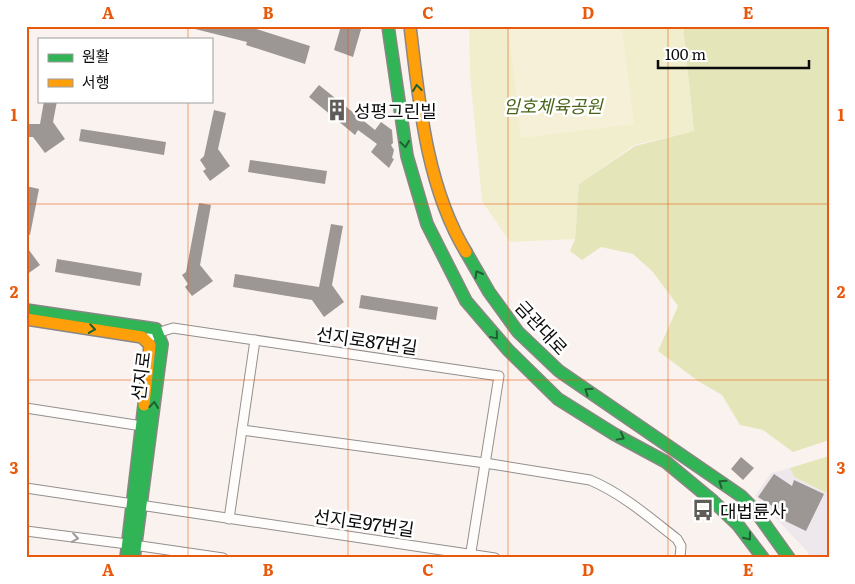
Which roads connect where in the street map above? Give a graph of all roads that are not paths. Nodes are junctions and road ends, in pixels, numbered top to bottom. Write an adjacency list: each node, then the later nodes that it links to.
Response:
1 (388, 26): 23 (main road, one-way to 23)
2 (410, 26): 24 (main road, 금관대로, one-way to 2)
3 (26, 310): 5 (main road, 선지로)
4 (26, 319): 6 (main road, 선지로, one-way to 6)
5 (157, 333): 6 (street, 선지로87번길); 7 (street, 선지로87번길); 13 (main road, 선지로, one-way to 5)
6 (145, 340): 9 (main road, 선지로)
7 (255, 340): 10 (street); 11 (street, 선지로87번길)
8 (26, 408): 9 (street)
9 (142, 426): 13 (main road, 선지로)
10 (242, 430): 11 (street); 14 (street)
11 (485, 463): 17 (street, 선지로87번길); 22 (street)
12 (26, 488): 13 (street, 선지로97번길)
13 (136, 505): 14 (street, 선지로97번길); 16 (main road, 선지로)
14 (229, 518): 17 (street, 선지로97번길)
15 (26, 531): 16 (street, one-way to 16)
16 (131, 544): 18 (main road, 선지로); 19 (main road, 선지로); 20 (street)
17 (470, 556): 21 (street, 선지로97번길)
18 (126, 558)
19 (134, 558)
20 (223, 558)
21 (494, 558)
22 (680, 558)
23 (764, 558)
24 (789, 558)

